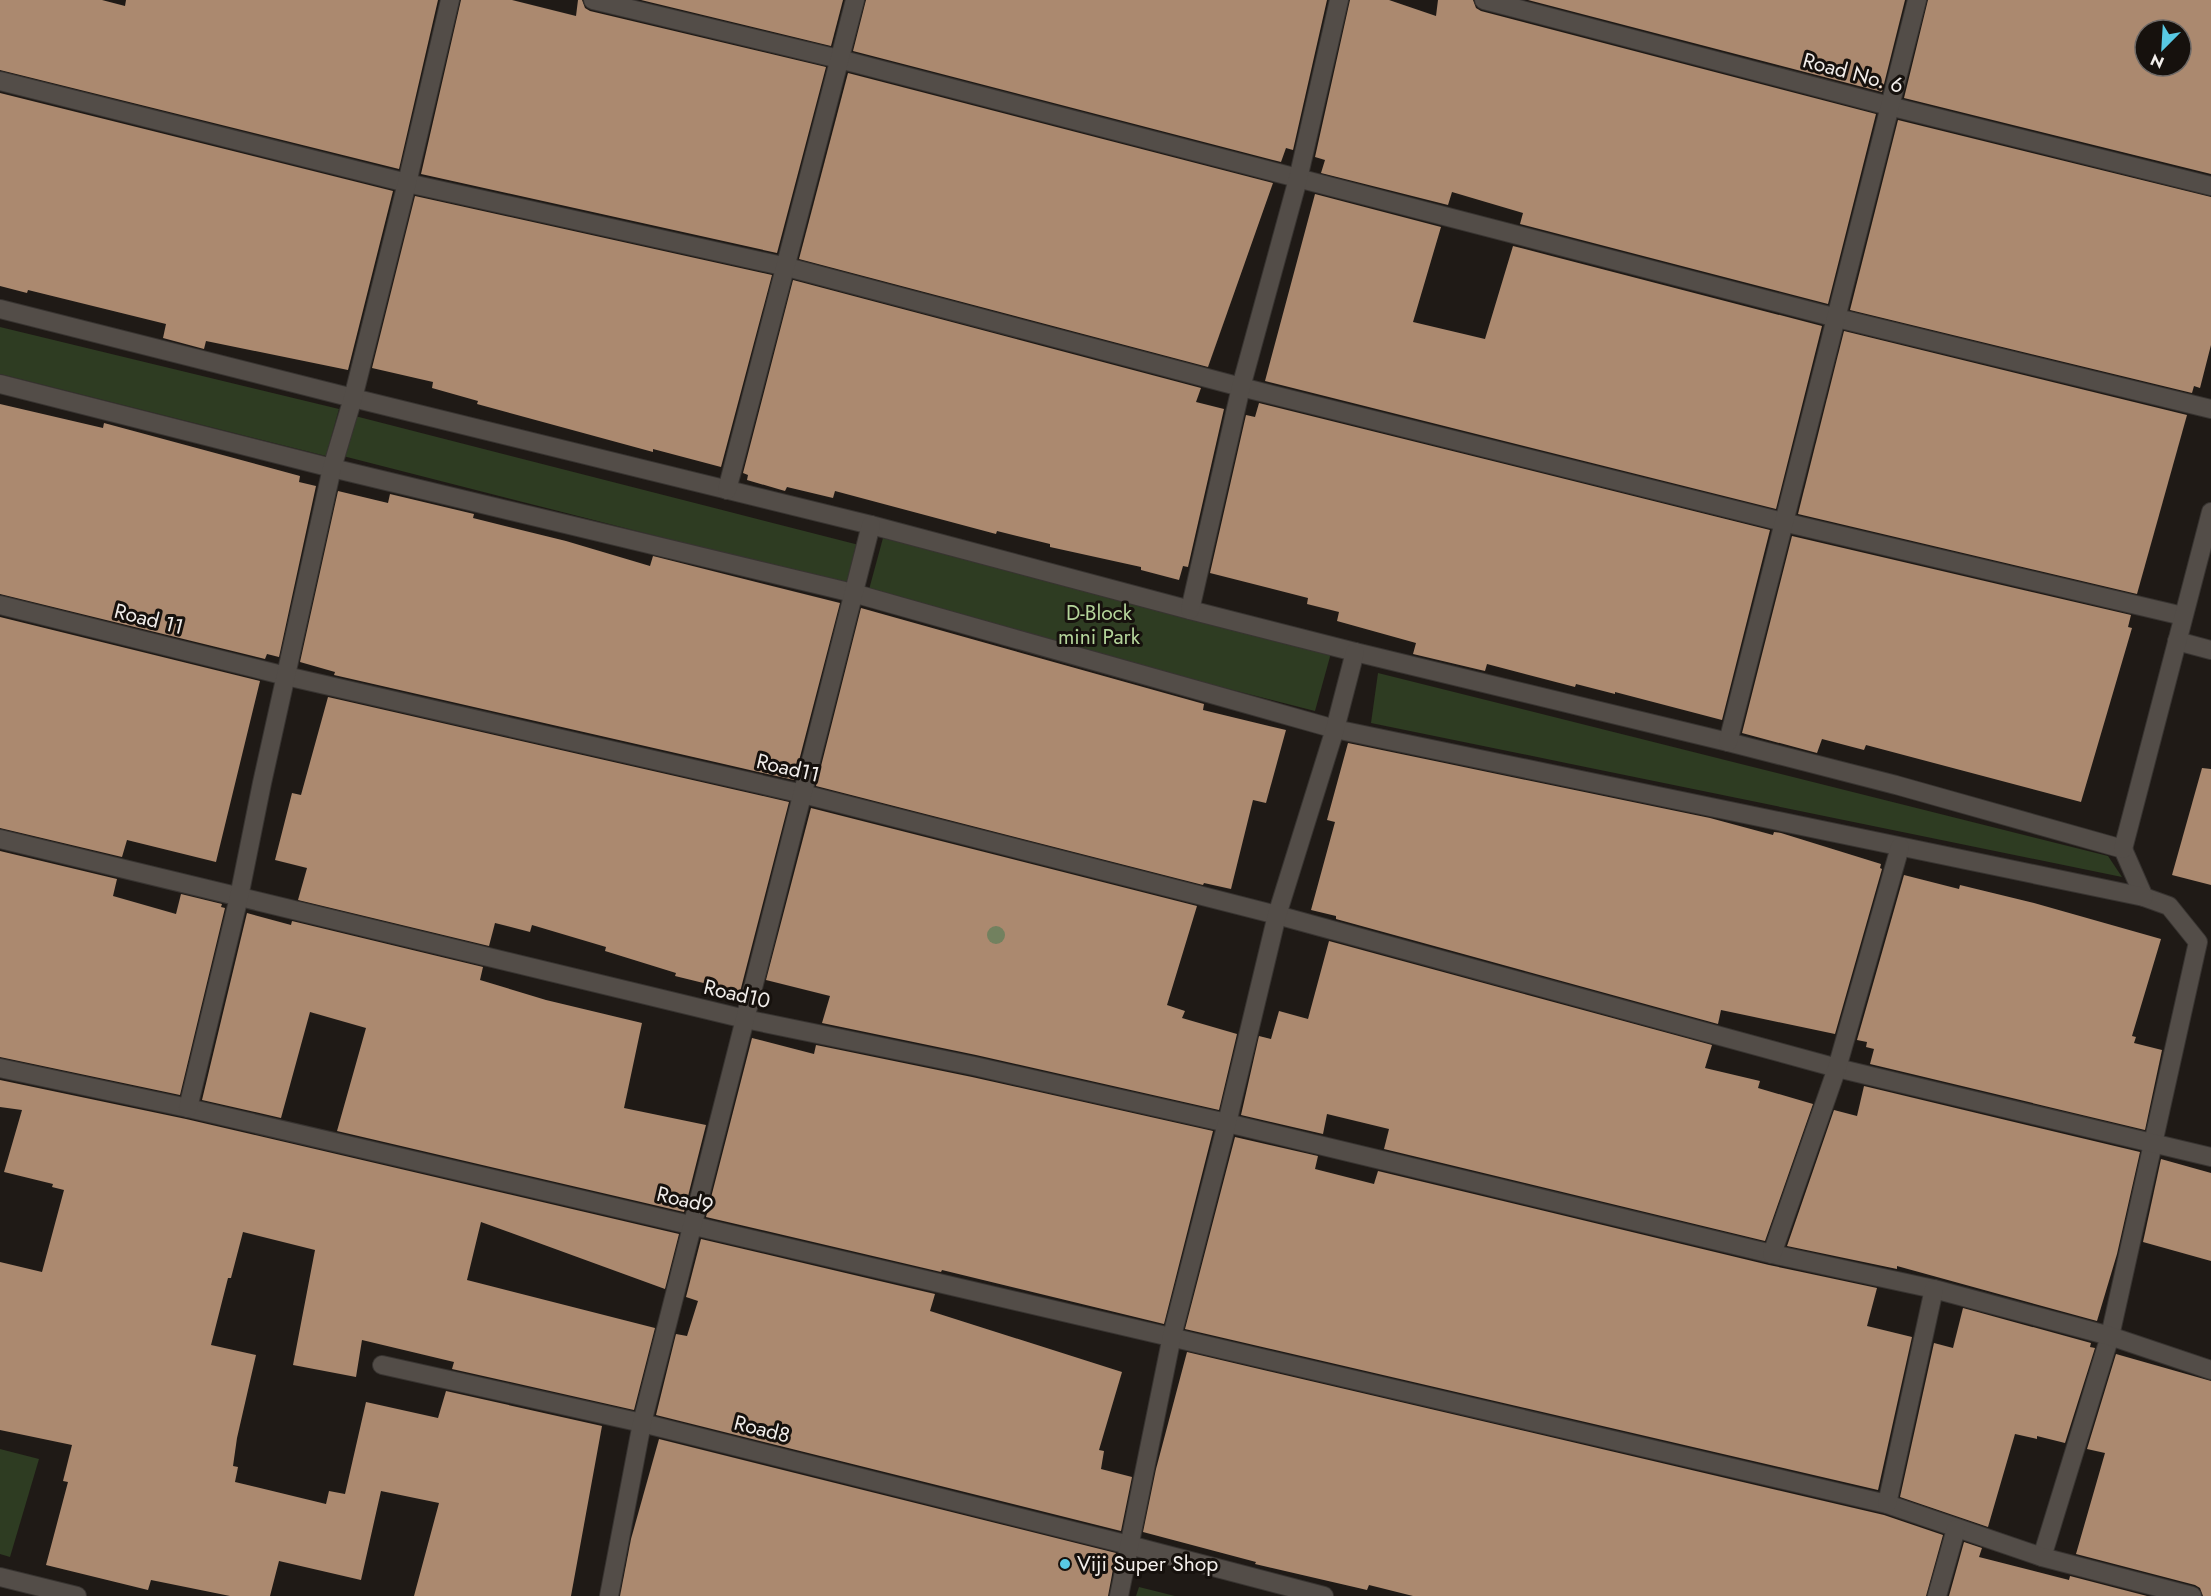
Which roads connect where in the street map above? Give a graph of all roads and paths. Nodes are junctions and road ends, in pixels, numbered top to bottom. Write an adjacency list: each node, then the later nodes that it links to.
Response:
1 (450, 0): 11 (street)
2 (593, 0): 7 (street)
3 (855, 0): 7 (street)
4 (1339, 0): 10 (street)
5 (1484, 0): 9 (street, Road No. 6)
6 (1917, 0): 9 (street)
7 (839, 59): 10 (street); 13 (street)
8 (0, 81): 11 (street)
9 (1889, 106): 12 (street, Road No. 6); 15 (street)
10 (1298, 179): 15 (street); 17 (street)
11 (407, 183): 13 (street); 18 (street)
12 (2211, 186)
13 (787, 267): 17 (street); 21 (street)
14 (0, 309): 18 (street)
15 (1837, 318): 19 (street); 23 (street)
16 (0, 384): 20 (street)
17 (1240, 387): 23 (street); 27 (street)
18 (352, 398): 20 (street); 21 (street)
19 (2211, 409)
20 (332, 468): 25 (street); 32 (street)
21 (728, 490): 24 (street)
22 (2211, 512): 28 (street)
23 (1783, 522): 28 (street); 34 (street)
24 (871, 525): 25 (street); 27 (street)
25 (853, 593): 33 (street); 35 (street)
26 (0, 605): 32 (street, Road 11)
27 (1190, 610): 31 (street)
28 (2183, 616): 29 (street)
29 (2177, 641): 30 (street); 38 (street)
30 (2211, 650)
31 (1355, 652): 33 (street); 34 (street)
32 (286, 676): 35 (street, Road11); 39 (street)
33 (1335, 729): 37 (street); 41 (street)
34 (1728, 742): 38 (street)
35 (802, 794): 41 (street, Road11); 42 (street)
36 (0, 839): 39 (street, Road10)
37 (1900, 847): 40 (street); 44 (street)
38 (2123, 849): 40 (street)
39 (239, 897): 42 (street, Road10); 45 (street)
40 (2144, 897): 47 (street)
41 (1277, 915): 44 (street, Road11); 46 (street)
42 (745, 1019): 46 (street, Road10); 49 (street)
43 (0, 1068): 45 (street, Road9)
44 (1837, 1068): 47 (street, Road11); 50 (street)
45 (188, 1108): 49 (street, Road9)
46 (1227, 1123): 50 (street, Road10); 52 (street)
47 (2153, 1142): 48 (street, Road11); 53 (street)
48 (2211, 1157)
49 (692, 1225): 52 (street, Road9); 56 (street)
50 (1772, 1254): 51 (street, Road10)
51 (1934, 1289): 53 (street, Road10); 57 (street)
52 (1172, 1336): 57 (street, Road9); 59 (street)
53 (2110, 1336): 55 (street, Road10); 60 (street)
54 (382, 1365): 56 (street, Road8)
55 (2211, 1370)
56 (642, 1423): 59 (street, Road8); 63 (street)
57 (1887, 1504): 58 (street, Road9)
58 (1956, 1529): 60 (street, Road9); 66 (street)
59 (1129, 1545): 64 (street); 65 (street, Road8)
60 (2042, 1557): 67 (street, Road9)
61 (0, 1576): 62 (street)
62 (76, 1596)
63 (609, 1596)
64 (1119, 1596)
65 (1324, 1596)
66 (1937, 1596)
67 (2192, 1596)

